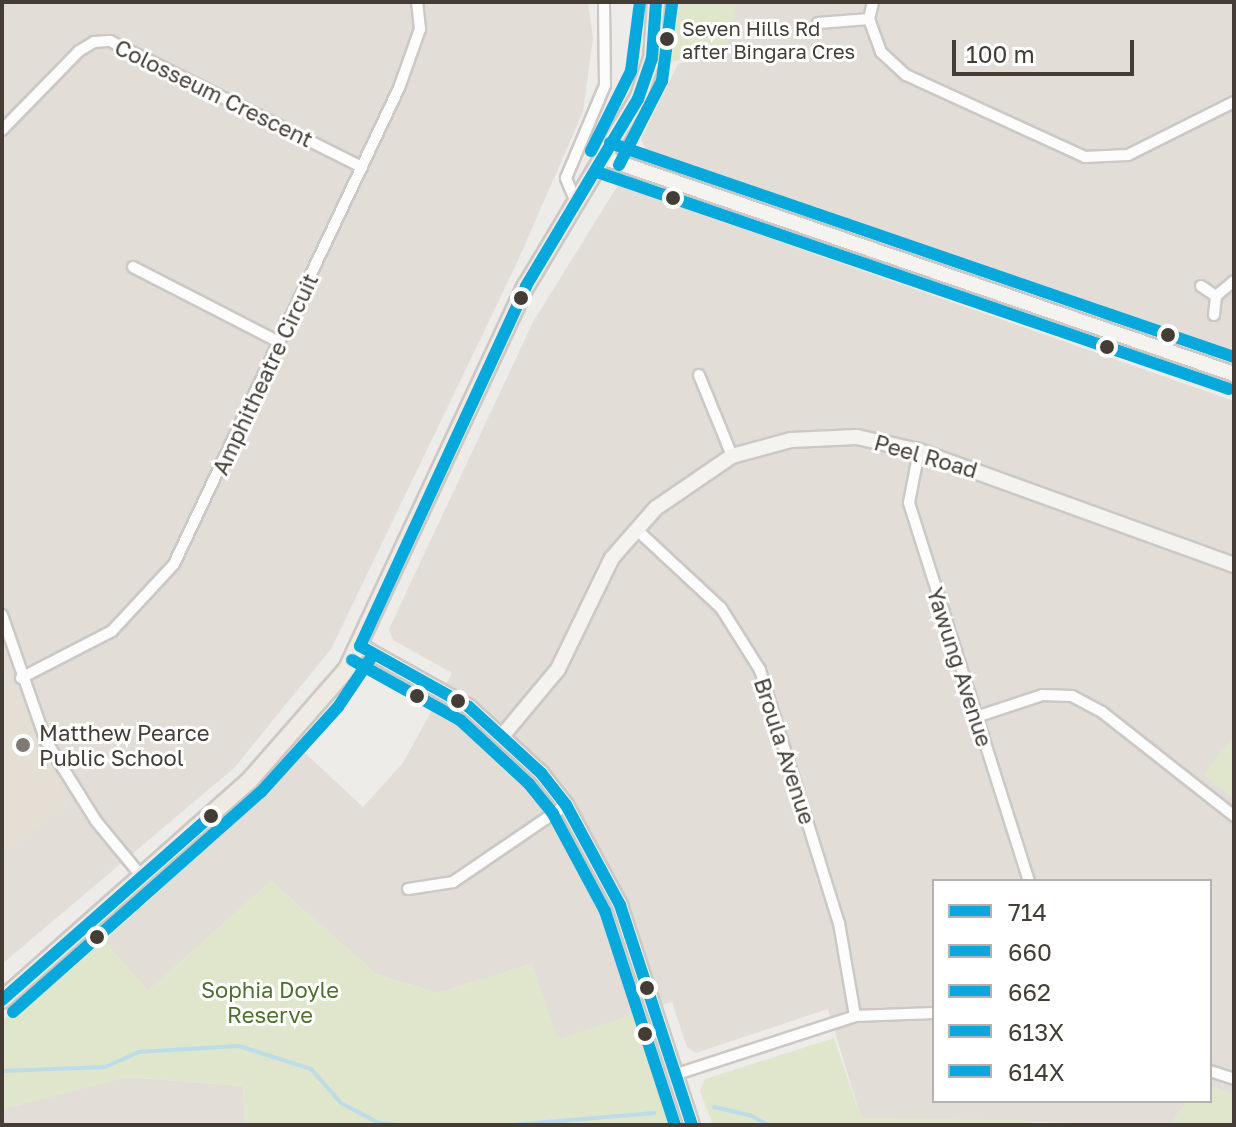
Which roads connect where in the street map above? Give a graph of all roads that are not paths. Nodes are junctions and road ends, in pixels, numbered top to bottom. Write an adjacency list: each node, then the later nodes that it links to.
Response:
1 (417, 2): 10 (street, Amphitheatre Circuit)
2 (604, 2): 11 (street)
3 (656, 2): 9 (main road)
4 (873, 2): 5 (street)
5 (869, 19): 6 (street); 7 (street)
6 (818, 23)
7 (1234, 102)
8 (2, 130): 10 (street, Colosseum Crescent)
9 (605, 158): 11 (main road); 18 (main road)
10 (362, 167): 17 (street, Amphitheatre Circuit)
11 (576, 202): 25 (main road)
12 (133, 267): 17 (street)
13 (1234, 281): 15 (street)
14 (1201, 286): 15 (street)
15 (1216, 296): 16 (street)
16 (1214, 315)
17 (279, 342): 26 (street, Amphitheatre Circuit)
18 (1234, 374)
19 (699, 375): 21 (street)
20 (919, 451): 21 (main road, Peel Road); 23 (main road, Peel Road); 27 (street, Yawung Avenue)
21 (732, 456): 22 (main road, Peel Road)
22 (636, 529): 28 (main road, Peel Road); 36 (street, Broula Avenue)
23 (1234, 565)
24 (2, 615): 26 (street)
25 (360, 646): 28 (main road); 31 (main road)
26 (21, 678): 31 (street)
27 (976, 717): 30 (street); 32 (street, Yawung Avenue)
28 (503, 735): 29 (main road)
29 (566, 805): 33 (street); 38 (main road)
30 (1234, 816)
31 (143, 878): 34 (main road)
32 (1028, 879)
33 (408, 889)
34 (2, 1000)
35 (932, 1013): 36 (street)
36 (855, 1016): 38 (street)
37 (1212, 1072): 39 (street)
38 (677, 1074): 40 (main road)
39 (1234, 1079)
40 (692, 1125)

